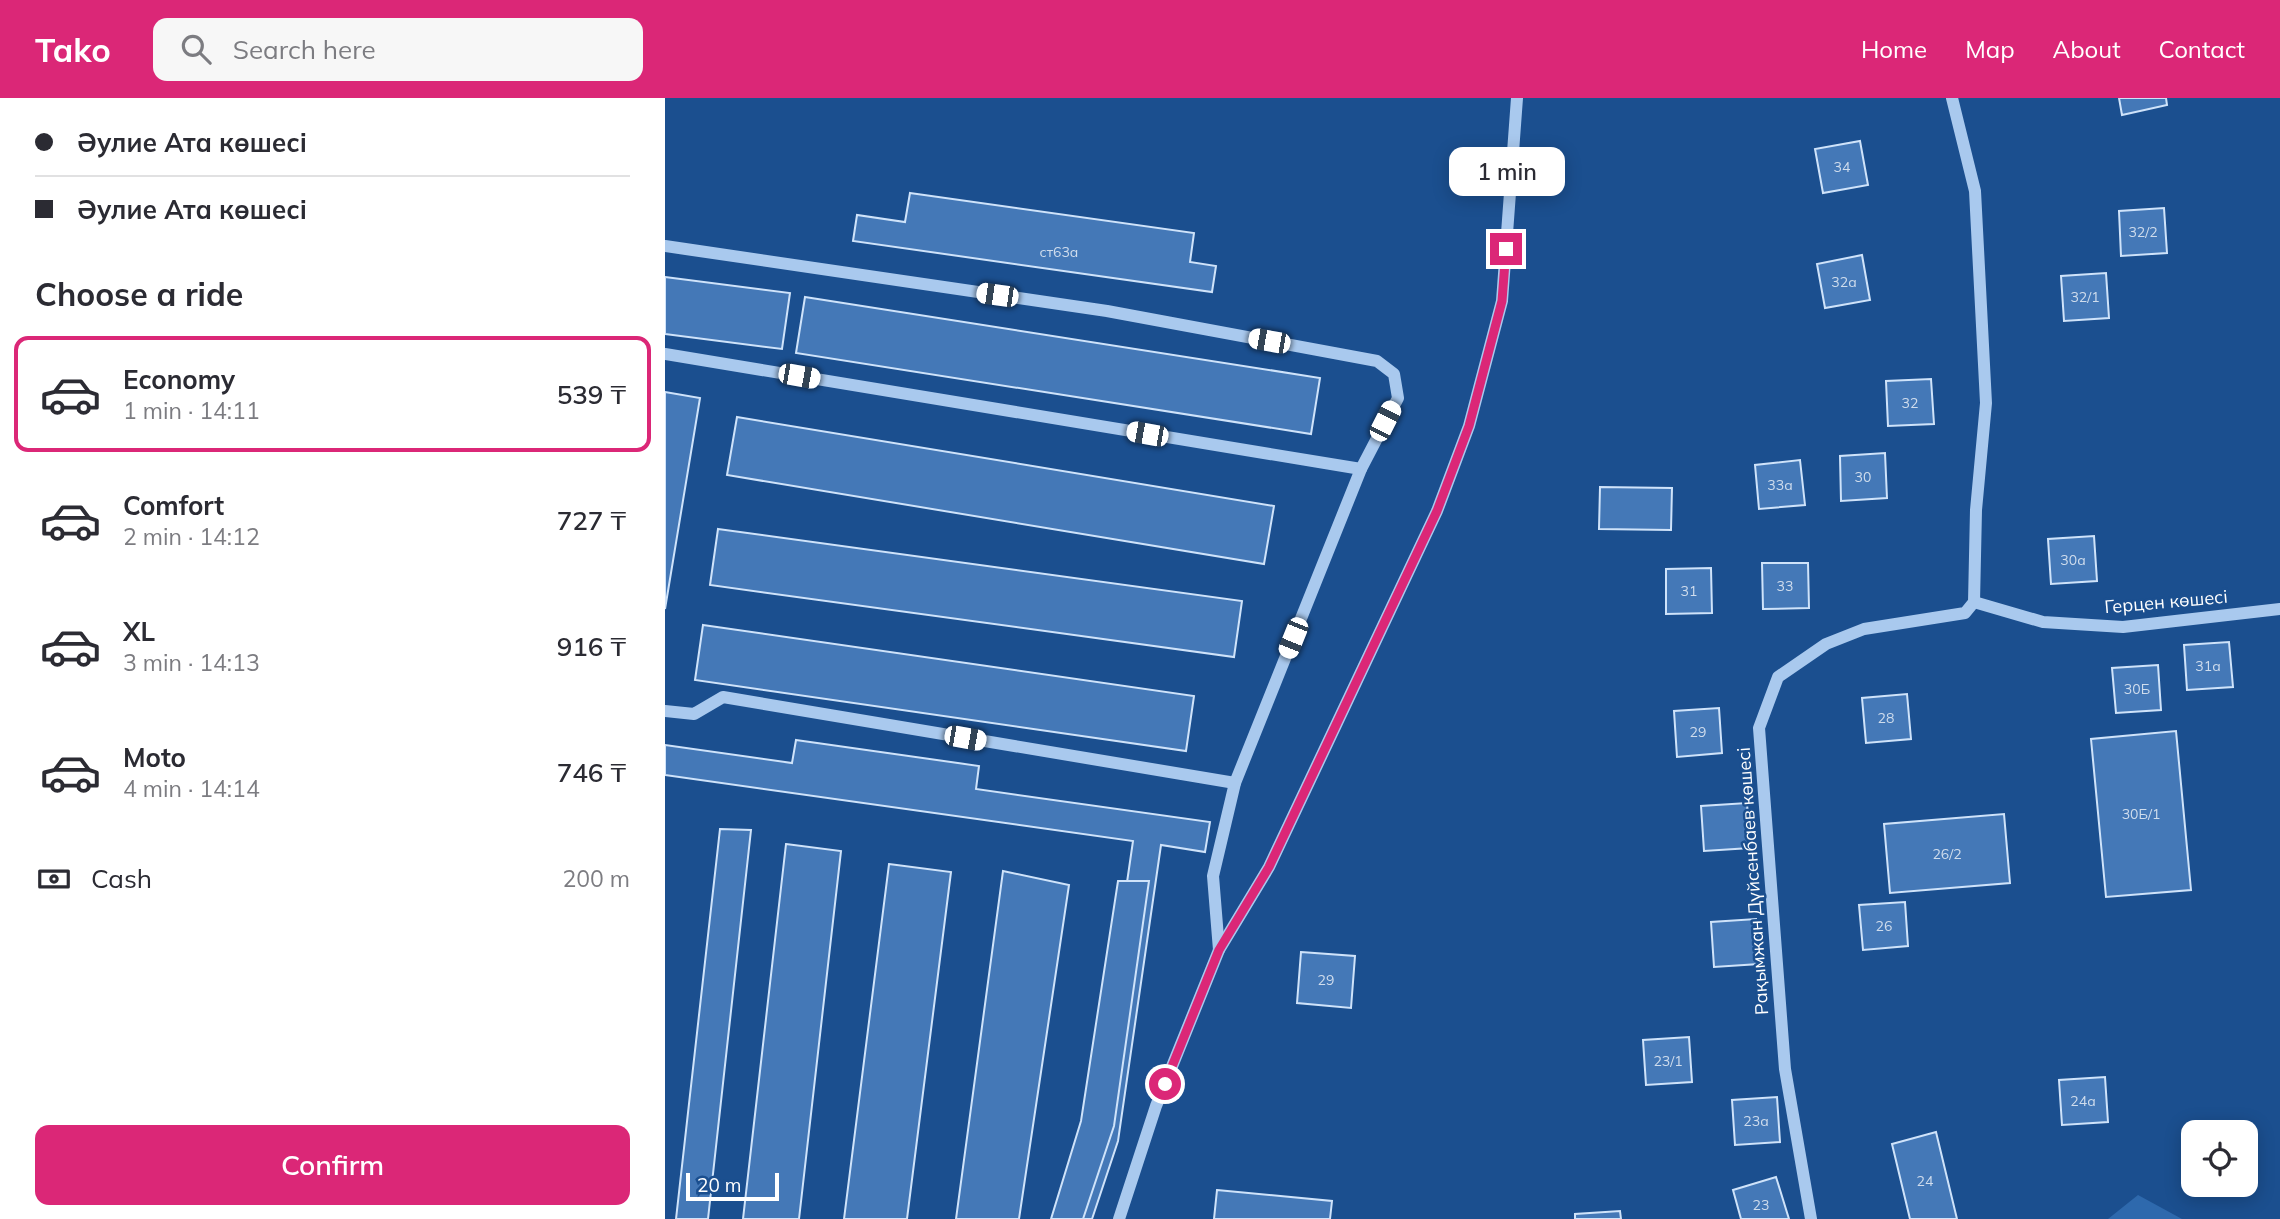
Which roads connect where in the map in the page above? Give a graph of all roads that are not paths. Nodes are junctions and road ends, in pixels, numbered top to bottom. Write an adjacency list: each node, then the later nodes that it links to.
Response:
1 (1517, 98): 10 (street)
2 (1952, 98): 6 (street)
3 (665, 246): 5 (street)
4 (665, 354): 5 (street)
5 (1361, 469): 9 (street)
6 (1974, 602): 7 (street, Герцен көшесі); 12 (street, Рақымжан Дүйсенбаев көшесі)
7 (2280, 609)
8 (665, 711): 9 (street)
9 (1235, 783): 10 (street)
10 (1219, 950): 11 (street)
11 (1119, 1219)
12 (1811, 1219)

